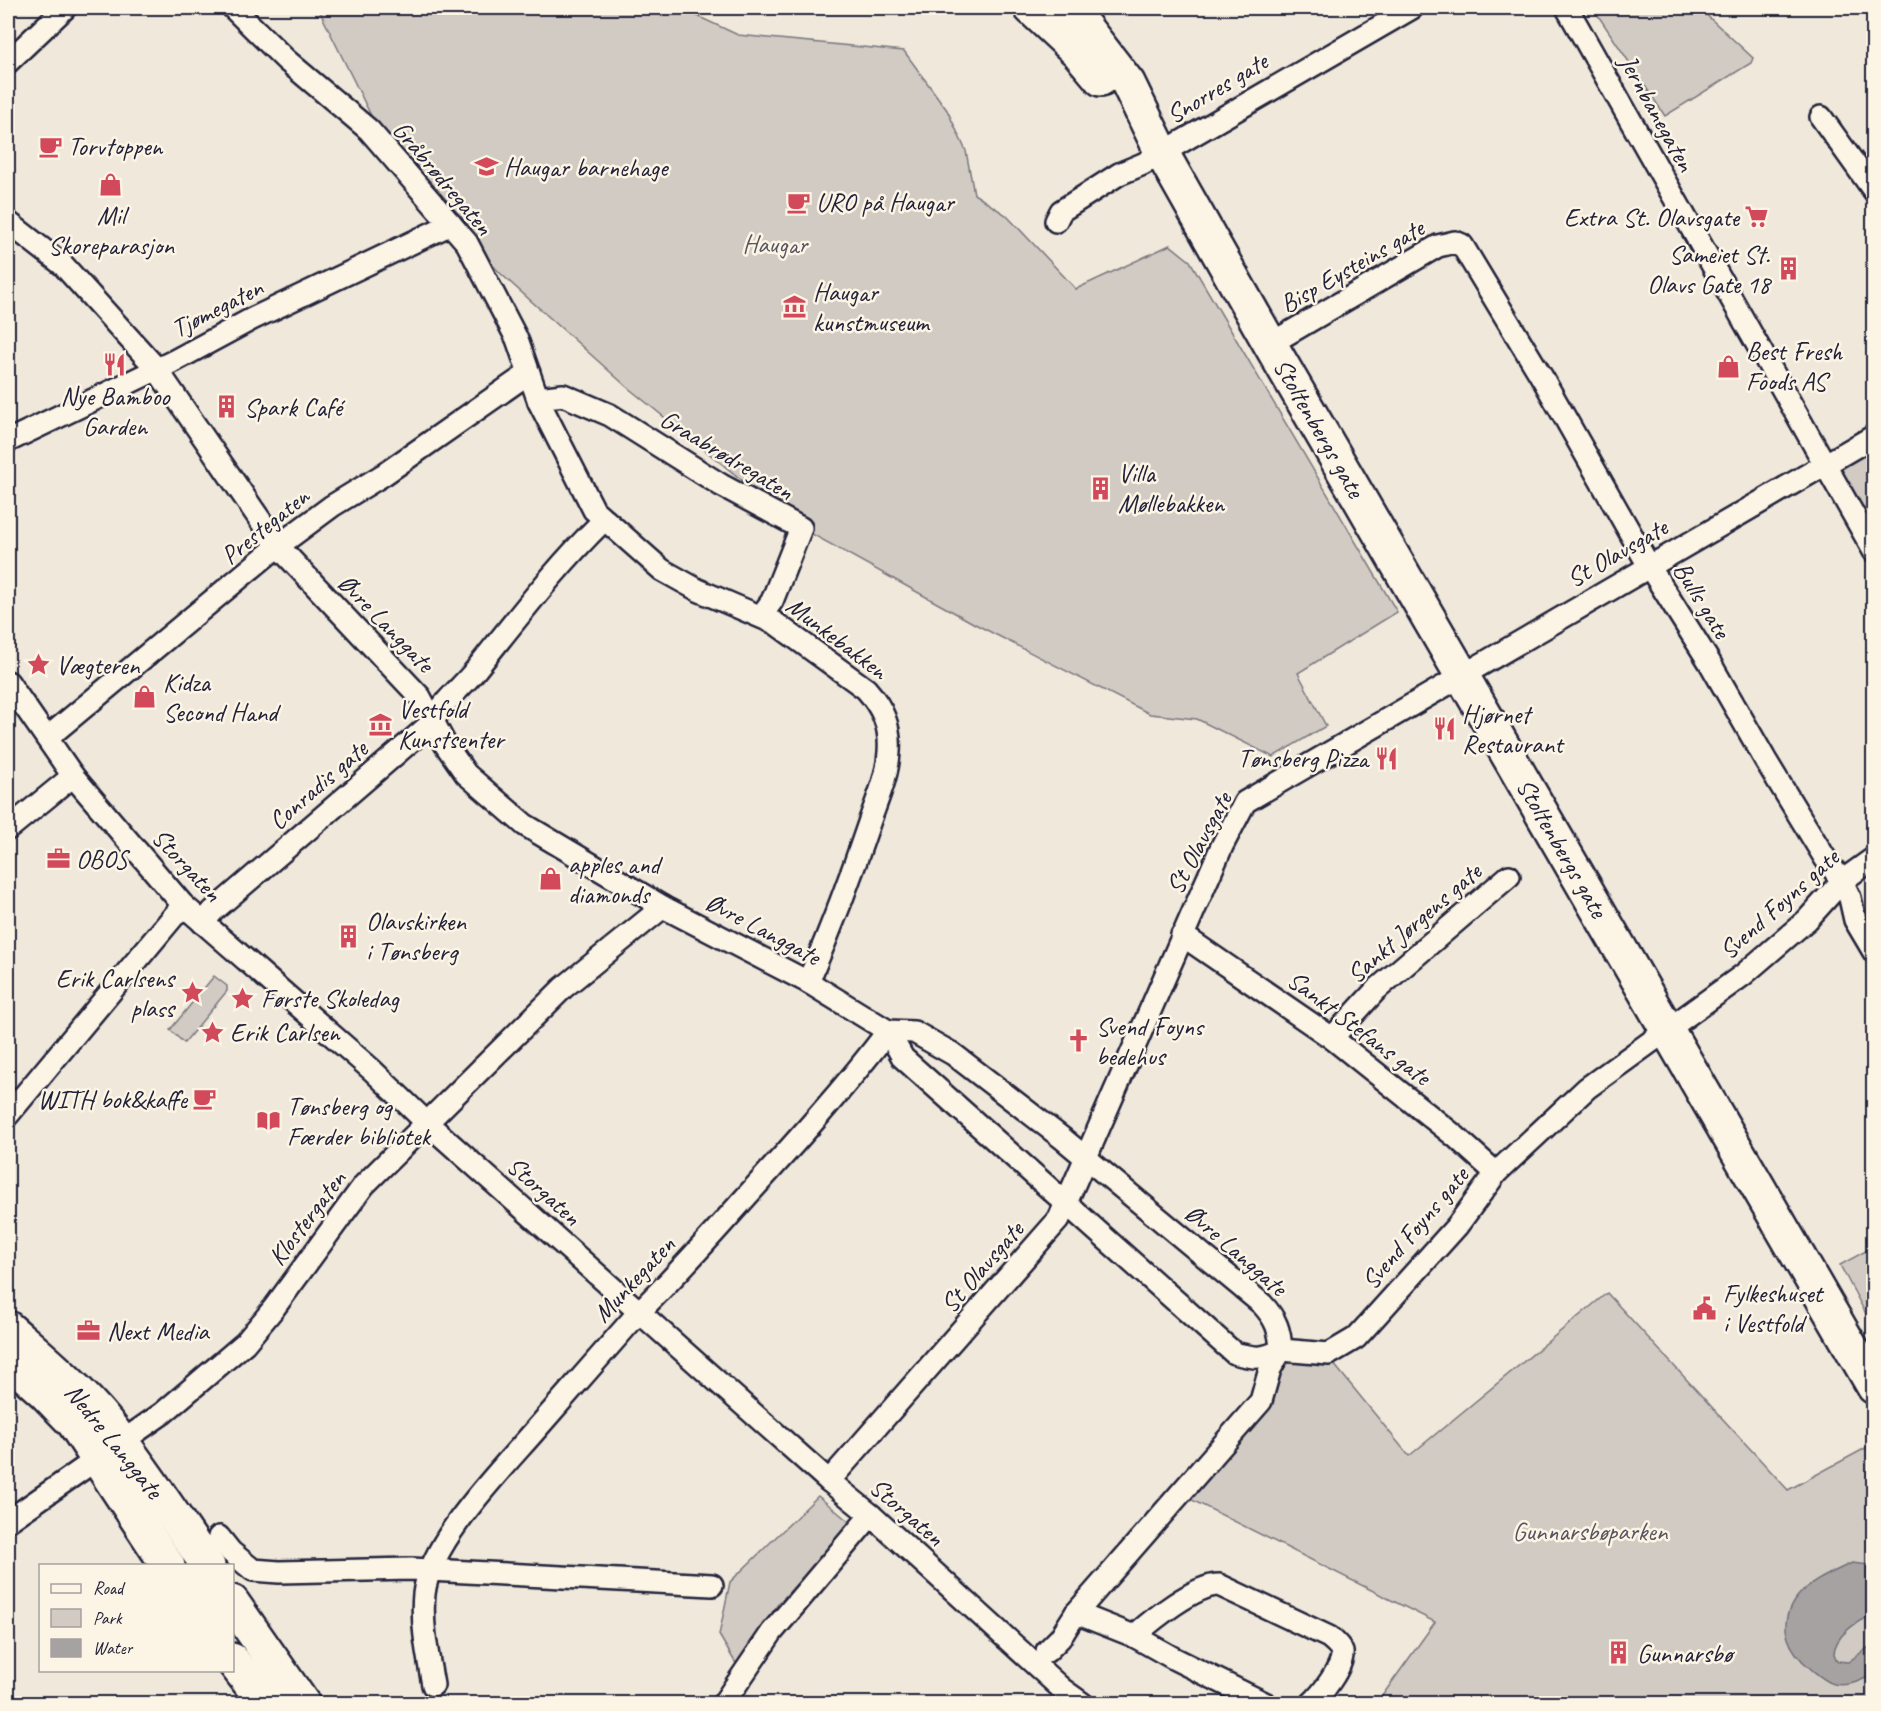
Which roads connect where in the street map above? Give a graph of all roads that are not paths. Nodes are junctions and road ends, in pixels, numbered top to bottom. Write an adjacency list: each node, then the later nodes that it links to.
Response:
1 (65, 8): 7 (street)
2 (233, 8): 13 (street, Gråbrødregaten)
3 (1031, 8): 9 (main road, Stoltenbergs gate)
4 (1070, 8): 9 (main road, Stoltenbergs gate)
5 (1412, 8): 9 (street, Snorres gate)
6 (1567, 8): 21 (street, Jernbanegaten)
7 (8, 62)
8 (1821, 117): 10 (street)
9 (1162, 153): 11 (street, Snorres gate); 15 (main road, Stoltenbergs gate)
10 (1874, 191)
11 (1056, 221)
12 (8, 222): 16 (street, Øvre Langgate)
13 (451, 224): 16 (street, Tjømegaten); 17 (street, Gråbrødregaten)
14 (1462, 245): 15 (street, Bisp Eysteins gate); 25 (street, Bulls gate)
15 (1270, 344): 27 (main road, Stoltenbergs gate)
16 (156, 368): 20 (street, Tjømegaten); 23 (street, Øvre Langgate)
17 (529, 373): 18 (street, Gråbrødregaten); 23 (street, Prestegaten)
18 (539, 402): 22 (street, Gråbrødregaten); 26 (street, Graabrødregaten)
19 (1874, 436): 21 (street, St Olavsgate)
20 (8, 441)
21 (1825, 463): 24 (street); 25 (street, St Olavsgate)
22 (603, 521): 26 (street, Munkebakken); 29 (street, Conradis gate)
23 (278, 546): 29 (street, Øvre Langgate); 30 (street, Prestegaten)
24 (1874, 551)
25 (1649, 567): 27 (street, St Olavsgate); 35 (street, Bulls gate)
26 (760, 616): 41 (street, Munkebakken)
27 (1464, 676): 39 (street, St Olavsgate); 43 (main road, Stoltenbergs gate)
28 (8, 682): 30 (street, Storgaten)
29 (433, 722): 37 (street, Øvre Langgate); 38 (street, Conradis gate)
30 (47, 738): 31 (street, Storgaten)
31 (73, 776): 32 (street); 36 (street, Storgaten)
32 (8, 829)
33 (1874, 858): 35 (street, Svend Foyns gate)
34 (1509, 876): 44 (street, Sankt Jørgens gate)
35 (1842, 880): 40 (street, Bulls gate); 43 (street, Svend Foyns gate)
36 (183, 905): 38 (street, Storgaten); 45 (street)
37 (663, 907): 41 (street, Øvre Langgate); 46 (street, Klostergaten)
38 (203, 923): 46 (street, Storgaten)
39 (1182, 935): 44 (street, Sankt Stefans gate); 47 (street, St Olavsgate)
40 (1874, 952)
41 (808, 982): 42 (street, Øvre Langgate)
42 (888, 1031): 47 (street, Øvre Langgate); 49 (street, Øvre Langgate); 50 (street, Munkegaten)
43 (1667, 1031): 48 (street, Svend Foyns gate); 54 (main road, Stoltenbergs gate)
44 (1332, 1038): 48 (street, Sankt Stefans gate)
45 (8, 1115)
46 (426, 1122): 50 (street, Storgaten); 55 (street, Klostergaten)
47 (1084, 1156): 49 (street, St Olavsgate); 52 (street, Øvre Langgate)
48 (1496, 1173): 52 (street, Svend Foyns gate)
49 (1066, 1202): 52 (street, Øvre Langgate); 56 (street, St Olavsgate)
50 (639, 1312): 56 (street, Storgaten); 61 (street, Munkegaten)
51 (8, 1328): 55 (main road, Nedre Langgate)
52 (1281, 1350): 64 (street)
53 (8, 1360): 55 (main road, Nedre Langgate)
54 (1874, 1388)
55 (110, 1451): 58 (street, Klostergaten); 59 (main road, Nedre Langgate); 60 (main road, Nedre Langgate)
56 (830, 1481): 57 (street, Storgaten)
57 (871, 1515): 69 (street, Storgaten); 72 (street)
58 (8, 1521)
59 (213, 1551): 61 (street)
60 (167, 1564)
61 (431, 1571): 62 (street); 68 (street, Munkegaten)
62 (712, 1585)
63 (234, 1605): 71 (main road)
64 (1076, 1613): 65 (street); 66 (street)
65 (1134, 1636): 74 (street); 75 (street)
66 (1047, 1651)
67 (234, 1663): 70 (main road)
68 (433, 1685)
69 (1057, 1696): 73 (street, Storgaten)
70 (266, 1704)
71 (303, 1704)
72 (723, 1704)
73 (1083, 1704)
74 (1266, 1704)
75 (1311, 1704)

